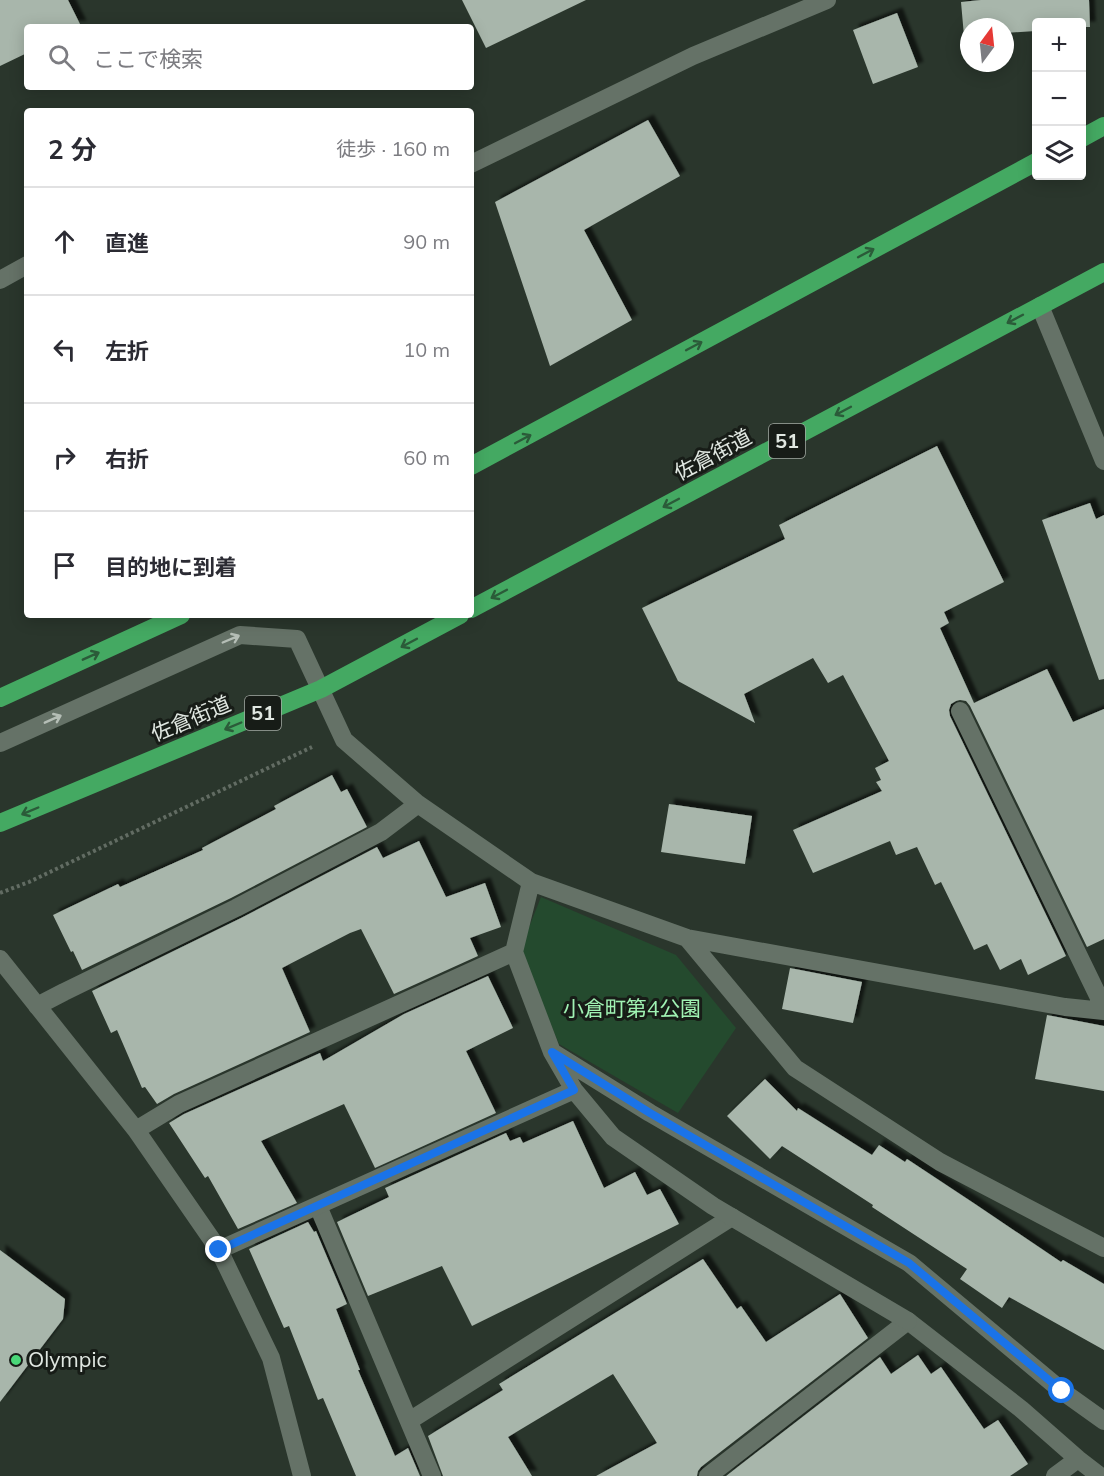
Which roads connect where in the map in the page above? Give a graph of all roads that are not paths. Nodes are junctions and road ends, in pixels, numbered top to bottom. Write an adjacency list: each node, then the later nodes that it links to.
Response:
1 (827, 0): 4 (street)
2 (1104, 126): 3 (highway)
3 (1086, 136)
4 (474, 163)
5 (1032, 164): 11 (highway, one-way to 5)
6 (24, 267): 8 (street)
7 (1104, 272): 9 (highway, 佐倉街道 / 51)
8 (0, 280)
9 (1040, 306): 10 (street); 12 (highway, 佐倉街道 / 51, one-way to 12)
10 (1104, 461)
11 (474, 464)
12 (474, 607)
13 (175, 618): 16 (highway, one-way to 13)
14 (454, 618): 15 (highway, 佐倉街道 / 51, one-way to 15)
15 (321, 689): 18 (street, one-way to 15); 19 (street); 20 (highway, 佐倉街道 / 51, one-way to 20)
16 (0, 698)
17 (960, 711): 26 (street)
18 (0, 743)
19 (418, 804): 21 (street); 25 (street)
20 (0, 823)
21 (531, 882): 22 (street); 23 (street)
22 (687, 938): 26 (street); 32 (street)
23 (514, 952): 27 (street); 29 (street)
24 (0, 959): 25 (street)
25 (37, 1006): 29 (street)
26 (1104, 1009)
27 (552, 1052): 28 (street); 36 (street)
28 (574, 1090): 30 (street); 31 (street)
29 (136, 1130): 33 (street)
30 (318, 1206): 33 (street); 35 (street)
31 (732, 1217): 34 (street); 35 (street)
32 (1104, 1248)
33 (219, 1250): 38 (street)
34 (908, 1322): 37 (street); 40 (street)
35 (409, 1421): 39 (street)
36 (1104, 1421)
37 (1078, 1459): 41 (street); 42 (street)
38 (302, 1476)
39 (432, 1476)
40 (708, 1476)
41 (1055, 1476)
42 (1100, 1476)

